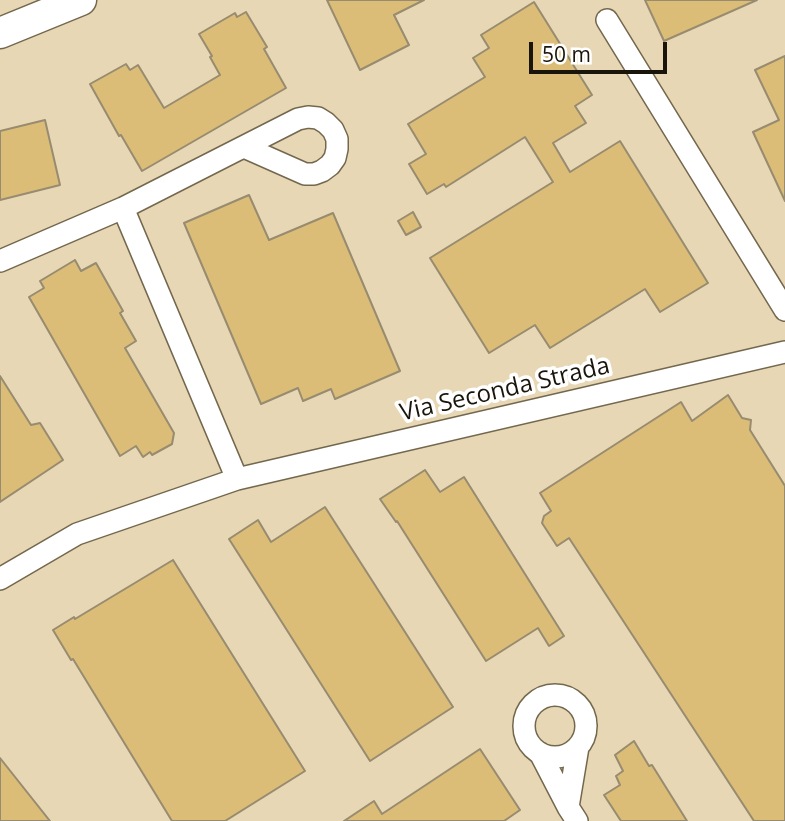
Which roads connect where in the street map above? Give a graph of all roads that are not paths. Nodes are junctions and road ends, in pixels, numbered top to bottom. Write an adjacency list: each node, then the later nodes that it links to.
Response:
1 (81, 0): 3 (main road)
2 (607, 20): 7 (street)
3 (0, 33)
4 (244, 147): 5 (street)
5 (123, 208): 6 (street); 9 (street)
6 (0, 261)
7 (785, 310)
8 (785, 352): 9 (street, Via Seconda Strada)
9 (237, 480): 10 (street, Via Seconda Strada)
10 (0, 579)
11 (578, 747): 12 (street); 12 (street); 13 (street)
12 (540, 753): 13 (street)
13 (573, 814)

